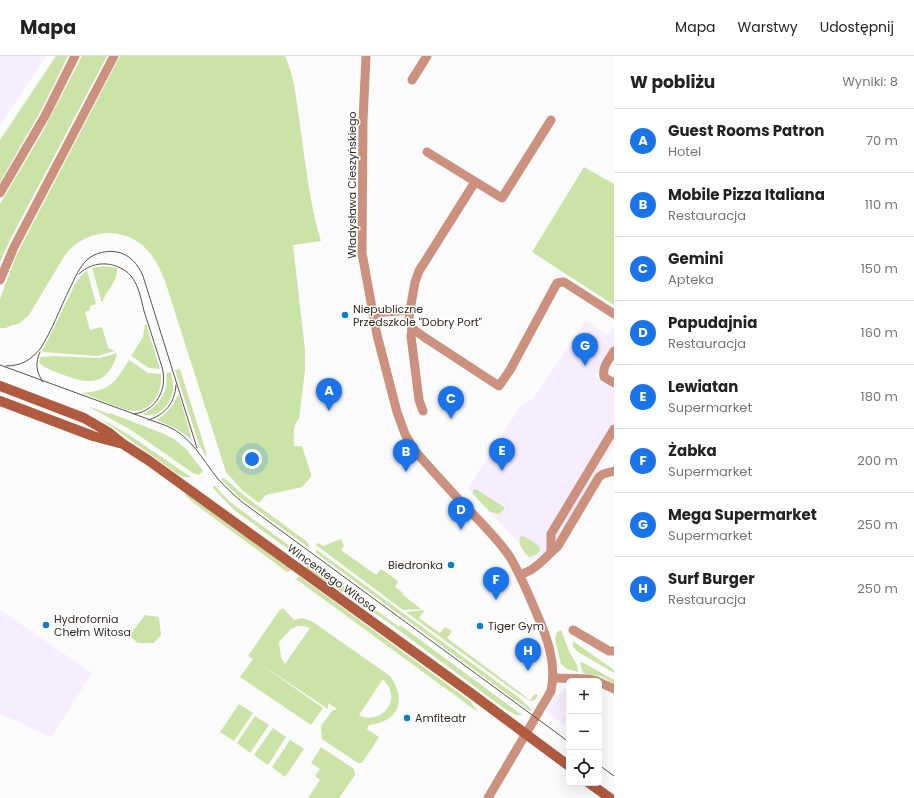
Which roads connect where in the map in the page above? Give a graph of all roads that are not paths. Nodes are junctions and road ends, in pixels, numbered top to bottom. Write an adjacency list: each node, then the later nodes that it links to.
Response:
1 (75, 56): 9 (street)
2 (114, 56): 10 (street)
3 (366, 56): 12 (street, Władysława Cieszyńskiego)
4 (427, 56): 5 (street)
5 (412, 80)
6 (551, 120): 8 (street)
7 (427, 152): 8 (street)
8 (475, 182): 11 (street)
9 (0, 193)
10 (0, 280)
11 (410, 310): 12 (street); 14 (street)
12 (373, 313): 24 (street, Władysława Cieszyńskiego)
13 (614, 314): 14 (street)
14 (412, 328): 19 (street)
15 (614, 351): 16 (street)
16 (614, 383)
17 (0, 386): 21 (street, Wincentego Witosa)
18 (0, 402): 21 (street, Wincentego Witosa)
19 (423, 411)
20 (614, 429): 23 (street)
21 (123, 444): 31 (street, Wincentego Witosa)
22 (614, 470): 23 (street)
23 (551, 551): 24 (street)
24 (520, 575): 27 (street, Władysława Cieszyńskiego)
25 (573, 630): 26 (street)
26 (614, 651)
27 (553, 678): 28 (street); 31 (street, Władysława Cieszyńskiego)
28 (566, 678)
29 (602, 683): 30 (street)
30 (614, 690)
31 (526, 734): 32 (street, Wincentego Witosa); 34 (street)
32 (566, 764)
33 (593, 786): 35 (street)
34 (488, 798)
35 (610, 798)

